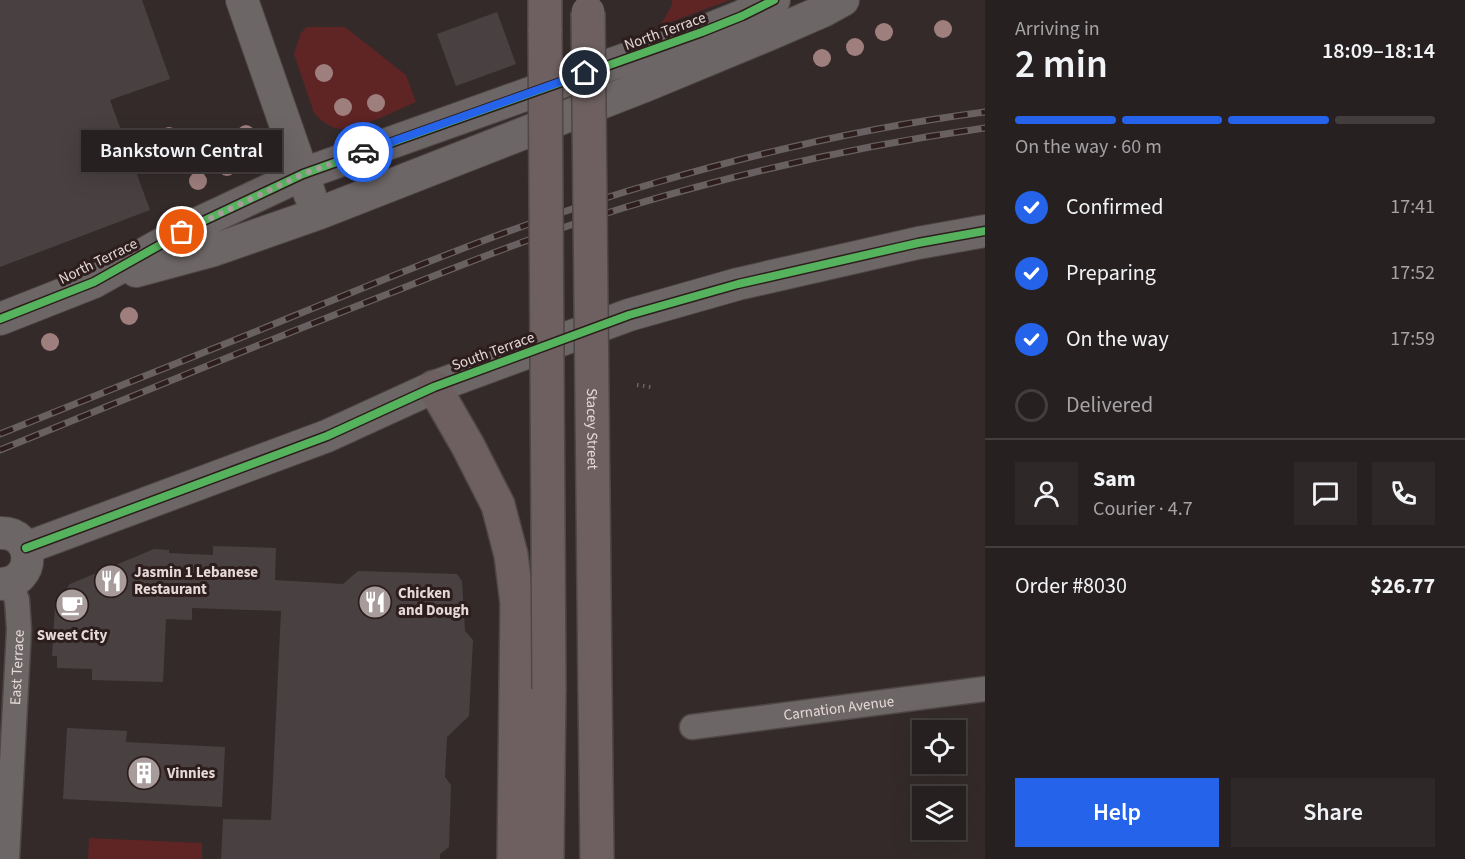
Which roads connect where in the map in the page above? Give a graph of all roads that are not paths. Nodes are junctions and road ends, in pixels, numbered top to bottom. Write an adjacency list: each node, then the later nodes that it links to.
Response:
1 (242, 0): 6 (street)
2 (545, 0): 18 (highway, bridge)
3 (774, 0): 6 (street, North Terrace)
4 (843, 0): 7 (street, North Terrace)
5 (588, 6): 19 (highway, Stacey Street, bridge)
6 (303, 174): 7 (street); 9 (street, North Terrace)
7 (316, 214): 9 (street, North Terrace)
8 (985, 231): 11 (street, South Terrace)
9 (94, 282): 10 (street, North Terrace)
10 (0, 320)
11 (434, 387): 12 (street, South Terrace); 17 (highway)
12 (13, 541): 13 (street)
13 (5, 584): 16 (street, East Terrace)
14 (985, 689): 15 (street, Carnation Avenue)
15 (692, 727)
16 (7, 859)
17 (514, 859)
18 (547, 859)
19 (597, 859)

